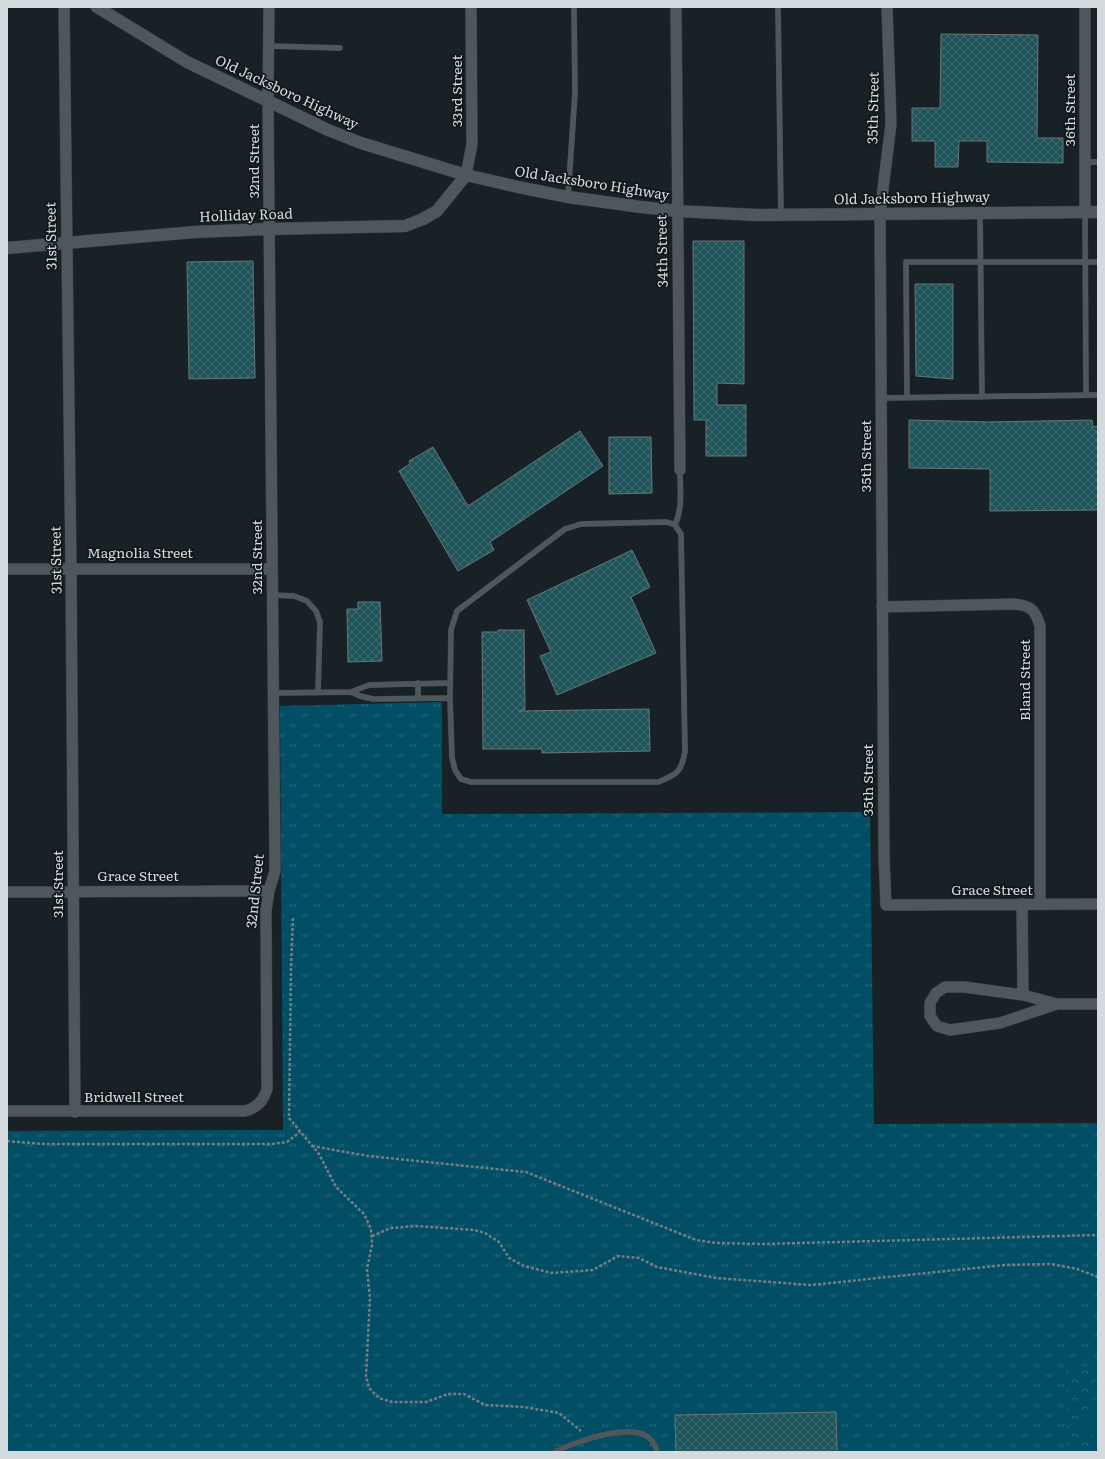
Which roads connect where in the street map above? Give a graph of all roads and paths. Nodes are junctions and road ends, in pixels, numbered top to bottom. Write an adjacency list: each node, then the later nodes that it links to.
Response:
1 (64, 7): 24 (street, 31st Street)
2 (97, 7): 12 (main road, Old Jacksboro Highway)
3 (269, 7): 10 (street, 32nd Street)
4 (471, 7): 15 (street, 33rd Street)
5 (574, 7): 16 (lane)
6 (676, 7): 17 (street, 34th Street)
7 (778, 7): 22 (lane)
8 (887, 7): 21 (street, 35th Street)
9 (1085, 7): 13 (street, 36th Street)
10 (269, 46): 11 (lane); 12 (street, 32nd Street)
11 (340, 48)
12 (268, 101): 15 (main road, Old Jacksboro Highway); 23 (street, 32nd Street)
13 (1085, 162): 14 (lane); 19 (street, 36th Street)
14 (1098, 162)
15 (466, 175): 16 (main road, Old Jacksboro Highway); 23 (main road, Holliday Road)
16 (568, 197): 17 (main road, Old Jacksboro Highway)
17 (677, 211): 22 (main road, Old Jacksboro Highway); 34 (street, 34th Street)
18 (980, 212): 19 (main road, Old Jacksboro Highway); 21 (main road, Old Jacksboro Highway); 26 (lane)
19 (1086, 212): 20 (main road, Old Jacksboro Highway); 27 (lane)
20 (1098, 212)
21 (880, 213): 22 (main road, Old Jacksboro Highway); 32 (street, 35th Street)
22 (781, 215)
23 (269, 229): 24 (main road, Holliday Road); 37 (street, 32nd Street)
24 (66, 242): 25 (main road, Holliday Road); 36 (street, 31st Street)
25 (7, 248)
26 (981, 262): 27 (lane); 31 (lane); 33 (lane)
27 (1086, 262): 28 (lane); 30 (lane)
28 (1098, 262)
29 (1098, 395): 30 (lane)
30 (1086, 396): 31 (lane)
31 (982, 397): 33 (lane)
32 (881, 398): 33 (lane); 40 (street, 35th Street)
33 (907, 398)
34 (680, 470): 35 (lane)
35 (675, 525): 42 (lane); 47 (lane)
36 (71, 568): 37 (street, Magnolia Street); 38 (street, Magnolia Street); 50 (street, 31st Street)
37 (272, 568): 39 (street, 32nd Street)
38 (7, 569)
39 (272, 595): 43 (lane); 45 (street, 32nd Street)
40 (882, 607): 52 (street, Bland Street); 54 (street, 35th Street)
41 (418, 683): 42 (lane); 44 (lane); 46 (lane)
42 (450, 683): 47 (lane)
43 (318, 692): 44 (lane); 45 (lane)
44 (351, 692): 46 (lane)
45 (273, 693): 48 (street, 32nd Street)
46 (418, 698): 47 (lane)
47 (450, 698)
48 (269, 891): 50 (street, Grace Street); 59 (street, 32nd Street)
49 (7, 892): 50 (street, Grace Street)
50 (73, 892): 61 (street, 31st Street)
51 (1022, 904): 52 (street, Grace Street); 54 (street, Grace Street); 56 (street)
52 (1040, 904): 53 (street, Grace Street)
53 (1098, 904)
54 (886, 905)
55 (293, 918): 62 (path)
56 (1023, 995): 57 (street); 57 (street)
57 (1057, 1004): 58 (street)
58 (1098, 1004)
59 (259, 1104): 61 (street, Bridwell Street)
60 (7, 1111): 61 (street, Bridwell Street)
61 (75, 1112)
62 (300, 1132): 63 (path); 64 (path)
63 (7, 1141)
64 (312, 1146): 65 (path); 66 (path)
65 (1098, 1235)
66 (372, 1236): 67 (path); 68 (path)
67 (1098, 1277)
68 (590, 1438): 69 (lane); 70 (lane)
69 (555, 1452)
70 (657, 1452)

